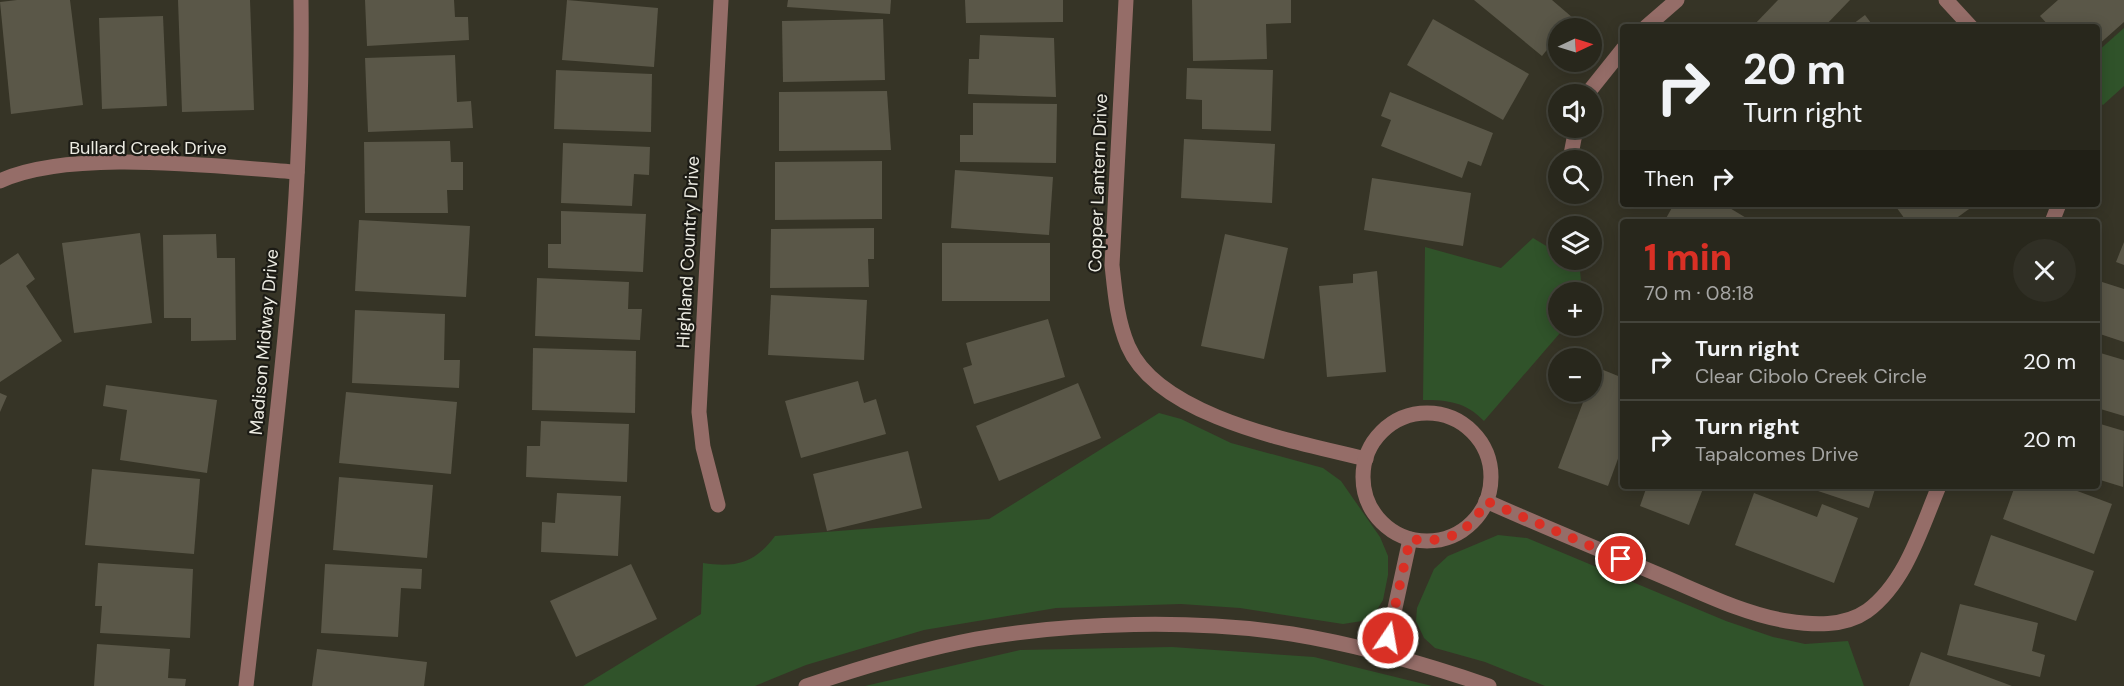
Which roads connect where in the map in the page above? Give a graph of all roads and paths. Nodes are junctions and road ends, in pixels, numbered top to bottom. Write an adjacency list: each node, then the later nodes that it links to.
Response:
1 (301, 0): 10 (street, Madison Midway Drive)
2 (721, 0): 15 (street, Highland Country Drive)
3 (1126, 0): 12 (street, Copper Lantern Drive)
4 (1677, 0): 6 (street)
5 (1946, 0): 7 (street)
6 (1649, 24)
7 (1968, 24)
8 (1620, 52): 9 (street)
9 (1594, 84)
10 (297, 172): 11 (street, Bullard Creek Drive); 18 (street, Madison Midway Drive)
11 (0, 182)
12 (1366, 459): 14 (street); 16 (street)
13 (1938, 489): 14 (street)
14 (1486, 501): 16 (street)
15 (718, 505)
16 (1410, 539): 17 (street)
17 (1385, 654): 19 (street); 20 (street)
18 (246, 686)
19 (806, 686)
20 (1489, 686)

